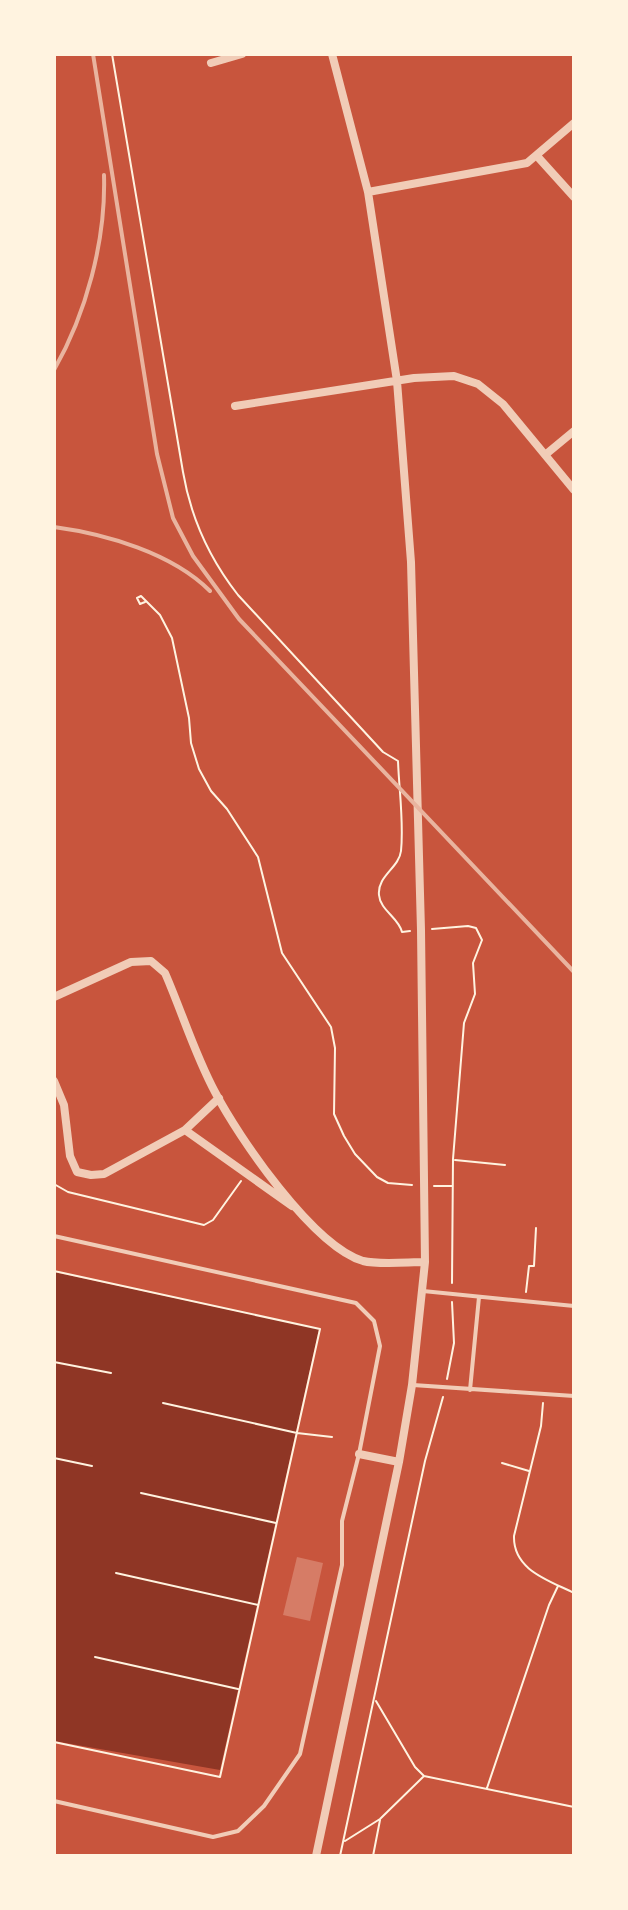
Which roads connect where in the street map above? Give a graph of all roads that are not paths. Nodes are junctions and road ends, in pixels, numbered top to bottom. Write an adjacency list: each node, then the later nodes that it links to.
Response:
1 (242, 54): 3 (street)
2 (332, 54): 6 (street)
3 (211, 63)
4 (574, 123): 5 (street)
5 (537, 156): 6 (street); 7 (street)
6 (368, 192): 8 (street)
7 (574, 197)
8 (397, 381): 9 (street); 11 (street); 19 (street)
9 (235, 406)
10 (574, 431): 11 (street)
11 (545, 455): 12 (street)
12 (574, 490)
13 (54, 997): 15 (street)
14 (54, 1081): 16 (street)
15 (219, 1098): 16 (street); 17 (street)
16 (185, 1130): 17 (street)
17 (300, 1211): 19 (street)
18 (54, 1236): 26 (lane)
19 (425, 1262): 20 (street)
20 (423, 1291): 21 (lane); 23 (street)
21 (479, 1297): 22 (lane); 24 (lane)
22 (574, 1306)
23 (412, 1385): 24 (lane); 27 (street)
24 (470, 1390): 25 (lane)
25 (574, 1396)
26 (359, 1454): 27 (street); 28 (lane)
27 (399, 1462): 29 (street)
28 (54, 1801)
29 (316, 1856)

